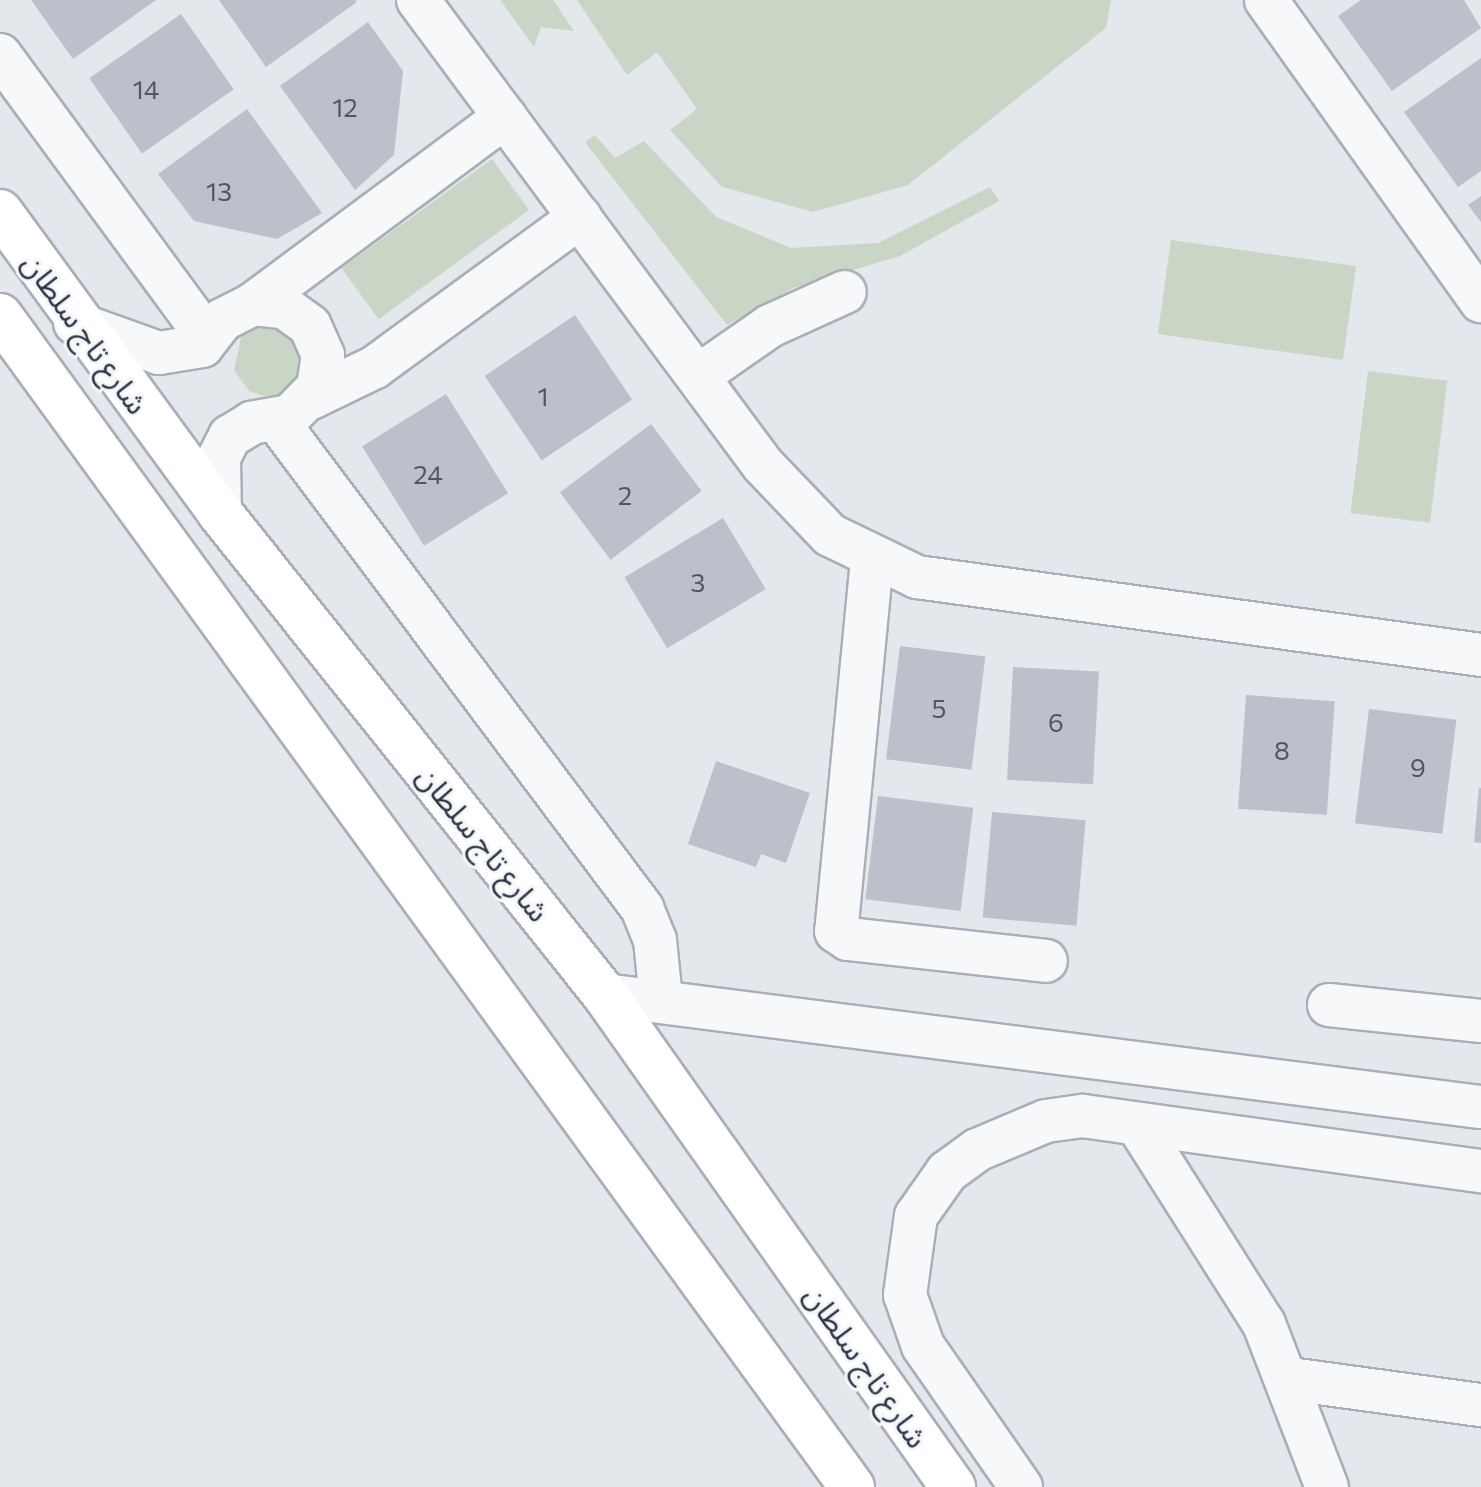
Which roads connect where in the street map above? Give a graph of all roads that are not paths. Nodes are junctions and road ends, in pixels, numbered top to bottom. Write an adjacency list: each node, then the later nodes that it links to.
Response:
1 (418, 0): 4 (street)
2 (1266, 0): 8 (street)
3 (0, 55): 12 (street)
4 (505, 117): 6 (street); 9 (street)
5 (0, 212): 11 (main road, شارع تاج سلطان)
6 (580, 217): 13 (street); 14 (street)
7 (845, 292): 13 (street)
8 (1481, 301)
9 (253, 304): 12 (street); 14 (street)
10 (0, 316): 28 (main road, شارع تاج سلطان)
11 (75, 323): 12 (street); 15 (main road, شارع تاج سلطان)
12 (208, 338)
13 (698, 376): 16 (street)
14 (294, 410): 15 (street); 20 (street)
15 (220, 513): 19 (main road, شارع تاج سلطان)
16 (872, 560): 17 (street); 18 (street)
17 (1481, 655)
18 (1046, 961)
19 (605, 995): 20 (street); 29 (main road, شارع تاج سلطان)
20 (661, 1000): 23 (street)
21 (1329, 1005): 22 (street)
22 (1481, 1021)
23 (1481, 1107)
24 (1137, 1124): 25 (street); 26 (street); 30 (street)
25 (1481, 1171)
26 (1290, 1379): 27 (street); 31 (street)
27 (1481, 1405)
28 (852, 1487)
29 (953, 1487)
30 (1021, 1487)
31 (1327, 1487)

